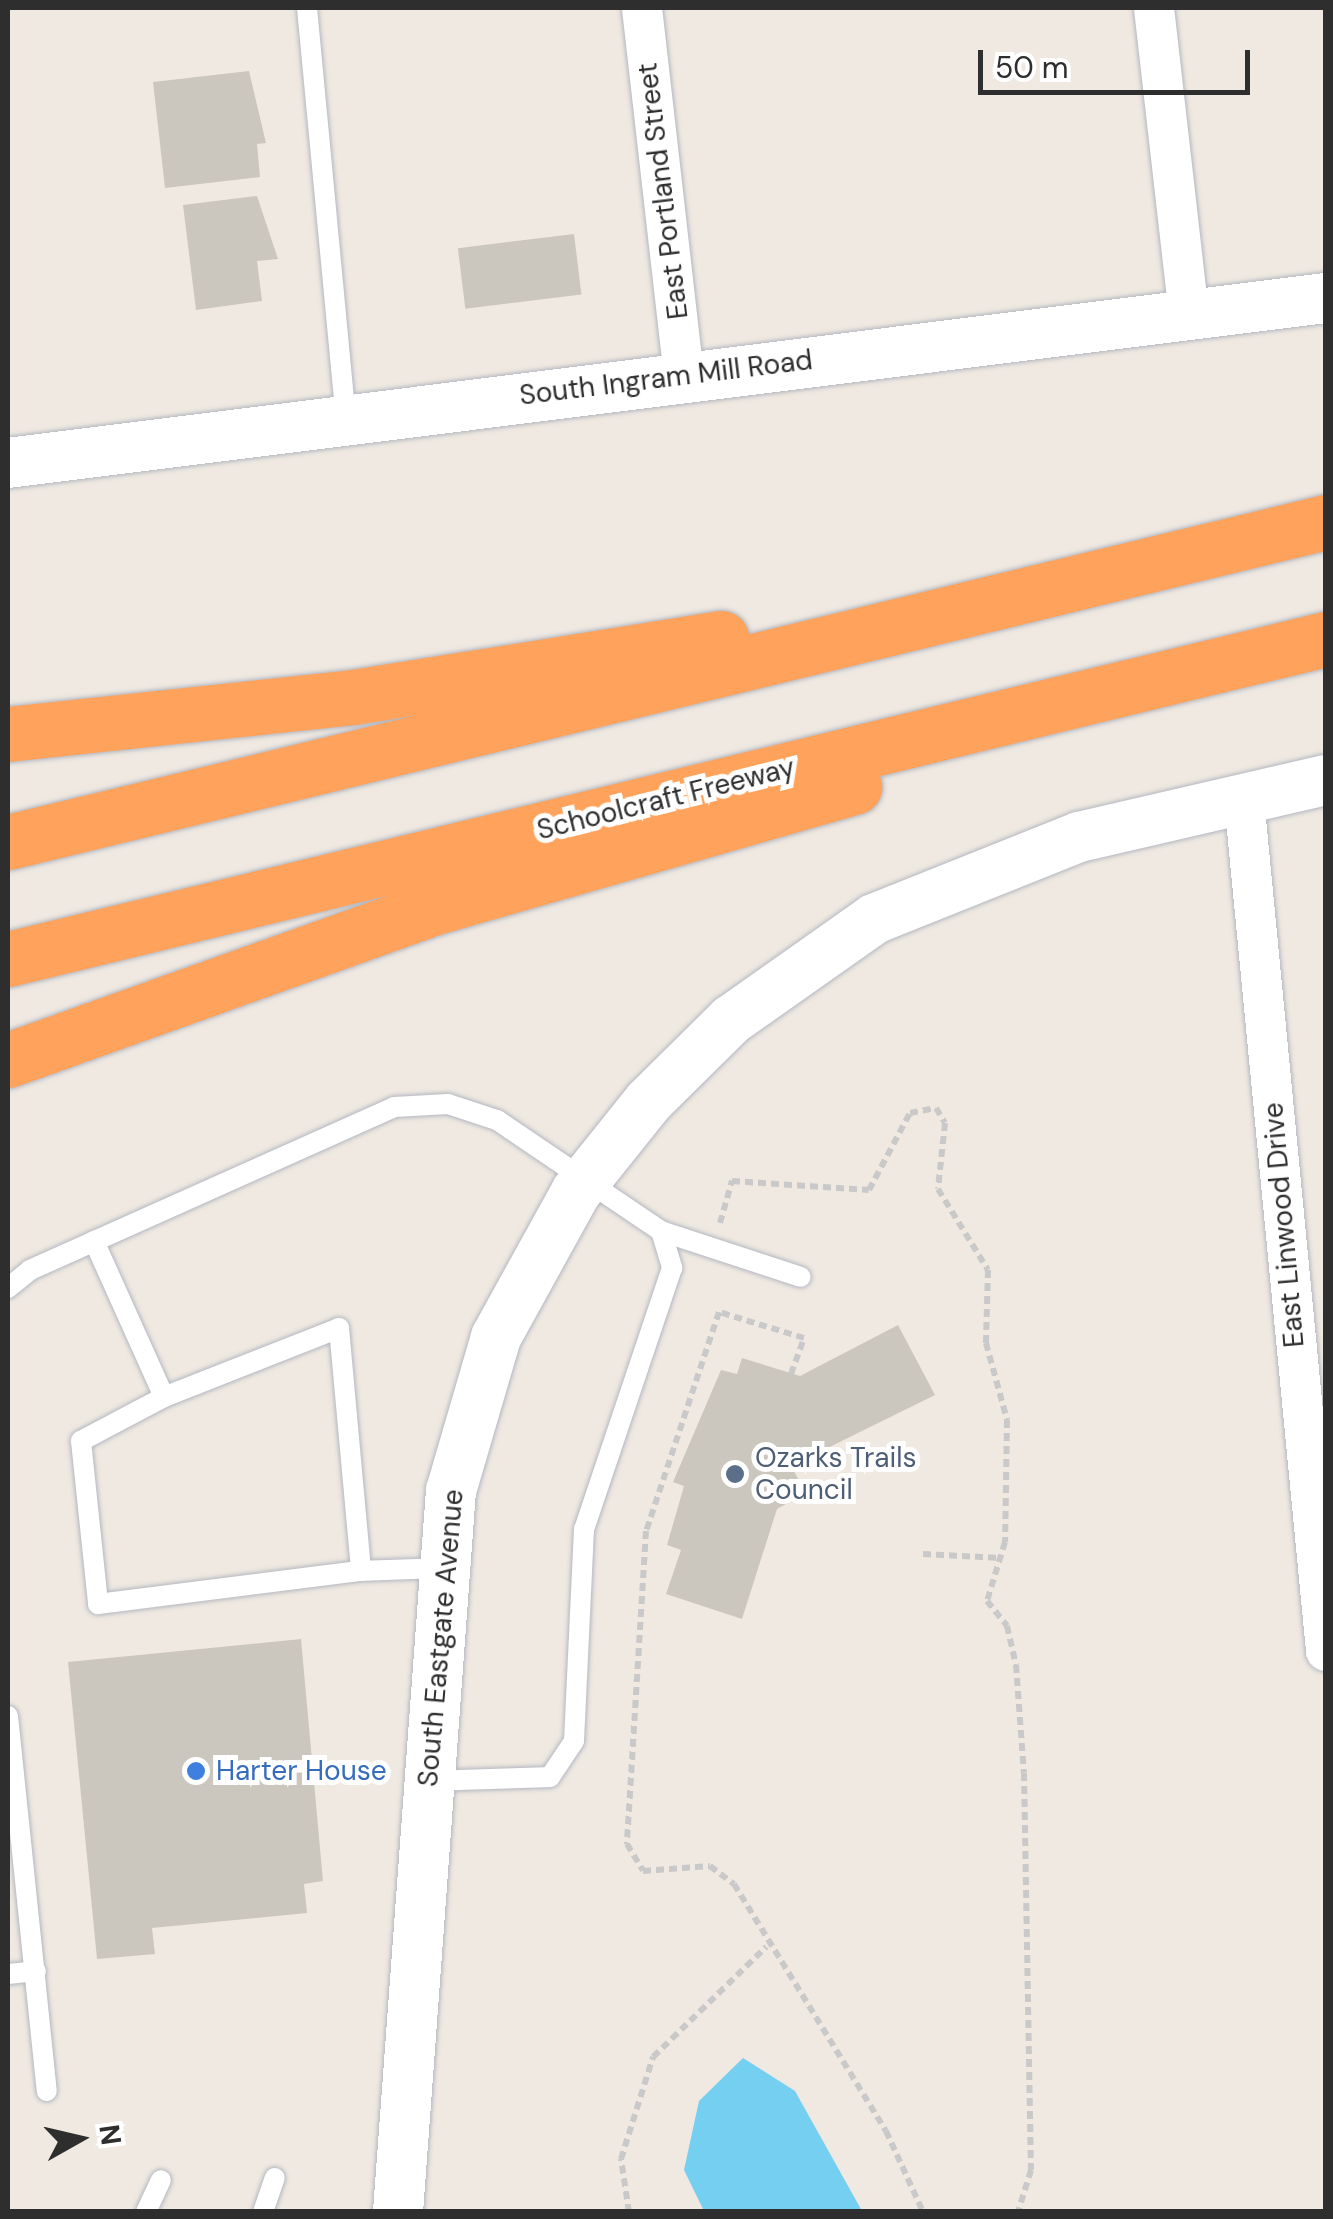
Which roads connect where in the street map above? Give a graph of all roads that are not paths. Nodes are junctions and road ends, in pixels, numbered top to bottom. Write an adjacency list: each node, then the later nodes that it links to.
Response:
1 (307, 8): 7 (lane)
2 (642, 8): 6 (street, East Portland Street)
3 (1154, 8): 5 (street)
4 (1326, 298): 5 (street, South Ingram Mill Road)
5 (1190, 313): 6 (street, South Ingram Mill Road)
6 (684, 375): 7 (street, South Ingram Mill Road)
7 (346, 419): 8 (street, South Ingram Mill Road)
8 (8, 463)
9 (1326, 522): 10 (highway)
10 (1084, 580): 13 (highway); 16 (highway)
11 (1326, 639): 12 (highway, Schoolcraft Freeway)
12 (1237, 660): 17 (highway, Schoolcraft Freeway); 18 (highway)
13 (8, 734)
14 (1326, 780): 15 (street, South Eastgate Avenue)
15 (1244, 799): 19 (street, South Eastgate Avenue); 24 (street, East Linwood Drive)
16 (8, 842)
17 (8, 960)
18 (8, 1060)
19 (586, 1179): 20 (lane); 21 (lane); 26 (street, South Eastgate Avenue)
20 (662, 1231): 22 (lane); 30 (lane)
21 (94, 1241): 23 (lane); 25 (lane)
22 (801, 1278)
23 (8, 1288)
24 (1310, 1325): 28 (street, East Linwood Drive)
25 (164, 1397): 27 (lane); 27 (lane)
26 (443, 1568): 27 (lane); 30 (street, South Eastgate Avenue)
27 (361, 1571)
28 (1326, 1651)
29 (8, 1716): 31 (lane)
30 (428, 1781): 38 (street, South Eastgate Avenue)
31 (36, 1971): 32 (lane); 33 (lane)
32 (8, 1974)
33 (47, 2091)
34 (275, 2178): 37 (lane)
35 (161, 2180): 36 (lane)
36 (146, 2212)
37 (263, 2212)
38 (398, 2212)

